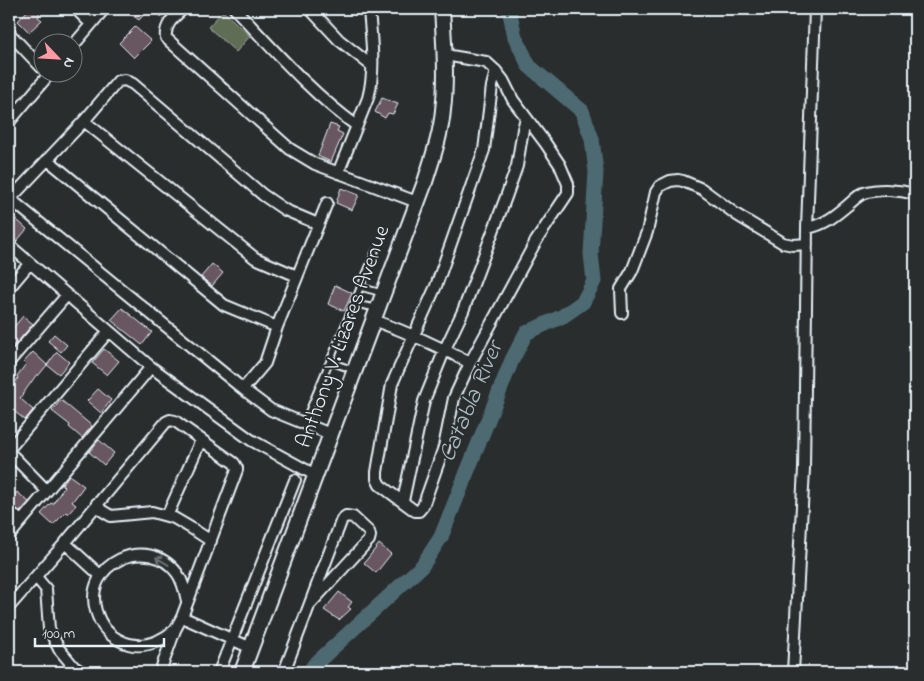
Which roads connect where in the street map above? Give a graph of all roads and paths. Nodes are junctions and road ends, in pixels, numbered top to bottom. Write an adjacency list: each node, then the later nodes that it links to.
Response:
1 (76, 9): 9 (street)
2 (104, 9): 9 (street)
3 (183, 9): 22 (street)
4 (235, 9): 20 (street)
5 (310, 9): 14 (street)
6 (369, 9): 14 (street)
7 (442, 9): 12 (main road, Anthony V. Lizares Avenue)
8 (815, 9): 27 (street)
9 (91, 24): 11 (street)
10 (9, 33): 13 (street)
11 (82, 35)
12 (444, 55): 15 (street); 25 (main road, Anthony V. Lizares Avenue)
13 (32, 57)
14 (372, 66): 20 (street)
15 (496, 71): 17 (street); 42 (street)
16 (39, 82): 19 (street)
17 (526, 118): 43 (street); 46 (street)
18 (84, 121): 21 (street); 26 (street); 32 (street)
19 (9, 122)
20 (357, 126): 22 (street)
21 (48, 160): 40 (street); 49 (street)
22 (338, 173): 25 (street)
23 (915, 194): 27 (street)
24 (327, 202): 26 (street)
25 (417, 202): 35 (main road, Anthony V. Lizares Avenue)
26 (318, 224): 32 (street)
27 (807, 228): 28 (street)
28 (807, 244): 38 (street); 79 (street)
29 (9, 245): 31 (street)
30 (375, 252): 34 (lane)
31 (30, 263): 33 (street); 36 (street)
32 (297, 276): 40 (street)
33 (9, 288)
34 (360, 288): 35 (lane); 37 (lane)
35 (383, 293): 39 (main road, Anthony V. Lizares Avenue)
36 (67, 294): 41 (street); 44 (street)
37 (354, 304): 39 (lane); 45 (lane)
38 (622, 313)
39 (375, 314): 42 (street); 48 (main road, Anthony V. Lizares Avenue)
40 (277, 327): 49 (street)
41 (109, 331): 47 (street); 53 (street)
42 (414, 335): 43 (street); 57 (street)
43 (445, 349): 46 (street); 57 (street)
44 (9, 362)
45 (330, 362): 48 (lane); 50 (lane)
46 (470, 363): 57 (street)
47 (151, 366): 54 (street); 56 (street)
48 (354, 370): 51 (main road, Anthony V. Lizares Avenue)
49 (243, 389): 50 (street)
50 (304, 424): 51 (street)
51 (330, 434): 54 (main road, Anthony V. Lizares Avenue)
52 (201, 440): 58 (street); 60 (street); 63 (street)
53 (9, 450): 56 (street)
54 (315, 475): 73 (main road, Anthony V. Lizares Avenue)
55 (295, 480): 72 (street)
56 (47, 491): 61 (street)
57 (403, 501)
58 (97, 503): 60 (street); 64 (street)
59 (9, 511): 61 (street)
60 (167, 516): 63 (street)
61 (21, 521): 62 (street)
62 (9, 536)
63 (211, 542): 67 (street)
64 (65, 543): 65 (street); 66 (street)
65 (101, 576): 67 (street, one-way to 65); 71 (street)
66 (36, 577): 69 (street); 74 (street)
67 (187, 601): 70 (street)
68 (311, 603): 68 (street); 78 (street)
69 (9, 607)
70 (182, 617): 71 (street); 72 (street)
71 (175, 630): 75 (street)
72 (232, 639): 73 (street); 76 (street)
73 (251, 648): 77 (main road, Anthony V. Lizares Avenue)
74 (82, 672)
75 (160, 672)
76 (219, 672)
77 (242, 672)
78 (284, 672)
79 (793, 672)

